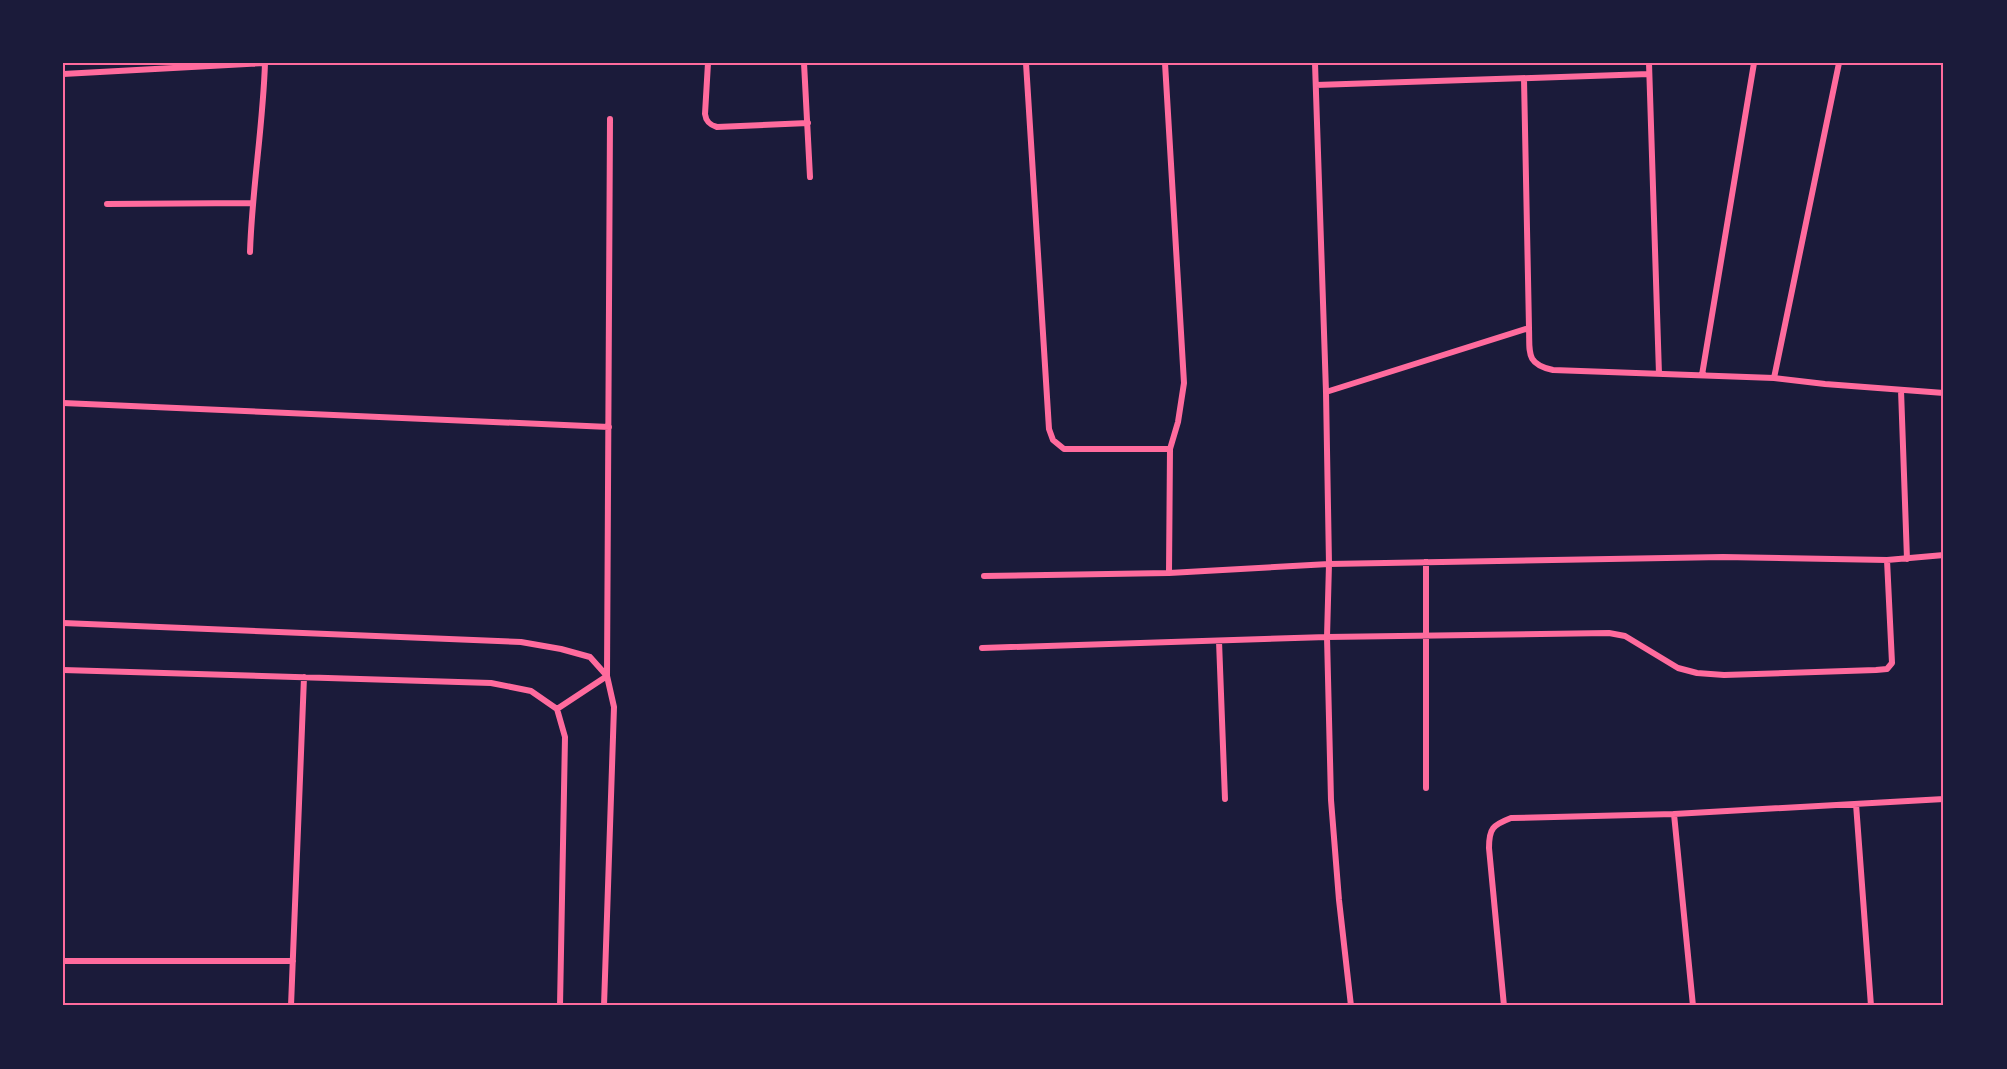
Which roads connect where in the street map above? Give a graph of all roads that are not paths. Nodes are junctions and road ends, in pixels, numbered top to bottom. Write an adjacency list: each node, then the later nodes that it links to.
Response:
1 (265, 63): 10 (street); 17 (street)
2 (708, 63): 15 (street)
3 (804, 63): 15 (street)
4 (1026, 63): 30 (street)
5 (1165, 63): 30 (street)
6 (1315, 63): 13 (street)
7 (1649, 63): 11 (street)
8 (1754, 63): 22 (street)
9 (1839, 63): 23 (street)
10 (63, 74)
11 (1649, 74): 12 (street); 21 (street)
12 (1524, 79): 13 (street); 20 (street)
13 (1316, 85): 26 (street)
14 (610, 120): 29 (street)
15 (807, 123): 16 (street)
16 (810, 177)
17 (252, 203): 18 (street); 19 (street)
18 (107, 204)
19 (250, 252)
20 (1528, 328): 21 (street); 26 (street)
21 (1659, 374): 22 (street)
22 (1702, 375): 23 (street)
23 (1774, 378): 25 (street)
24 (1944, 383): 27 (street)
25 (1901, 390): 27 (street); 32 (street)
26 (1326, 392): 35 (street)
27 (1943, 393)
28 (63, 403): 29 (street)
29 (609, 427): 44 (street)
30 (1170, 449): 36 (street)
31 (1944, 555): 32 (street)
32 (1907, 559): 33 (street)
33 (1887, 560): 34 (street); 39 (street)
34 (1426, 562): 35 (street); 39 (street)
35 (1329, 564): 36 (street); 40 (street)
36 (1169, 573): 37 (street)
37 (984, 576)
38 (63, 623): 44 (street)
39 (1427, 636): 40 (street); 47 (street)
40 (1327, 637): 41 (street); 57 (street)
41 (1219, 641): 42 (street); 48 (street)
42 (982, 648)
43 (63, 670): 45 (street)
44 (607, 676): 46 (street); 56 (street)
45 (304, 677): 46 (street); 53 (street)
46 (557, 709): 55 (street)
47 (1426, 788)
48 (1225, 799)
49 (1944, 799): 50 (street)
50 (1856, 804): 51 (street); 60 (street)
51 (1674, 814): 58 (street); 59 (street)
52 (63, 961): 53 (street)
53 (293, 961): 54 (street)
54 (291, 1006)
55 (560, 1006)
56 (604, 1006)
57 (1352, 1006)
58 (1504, 1006)
59 (1693, 1006)
60 (1871, 1006)

